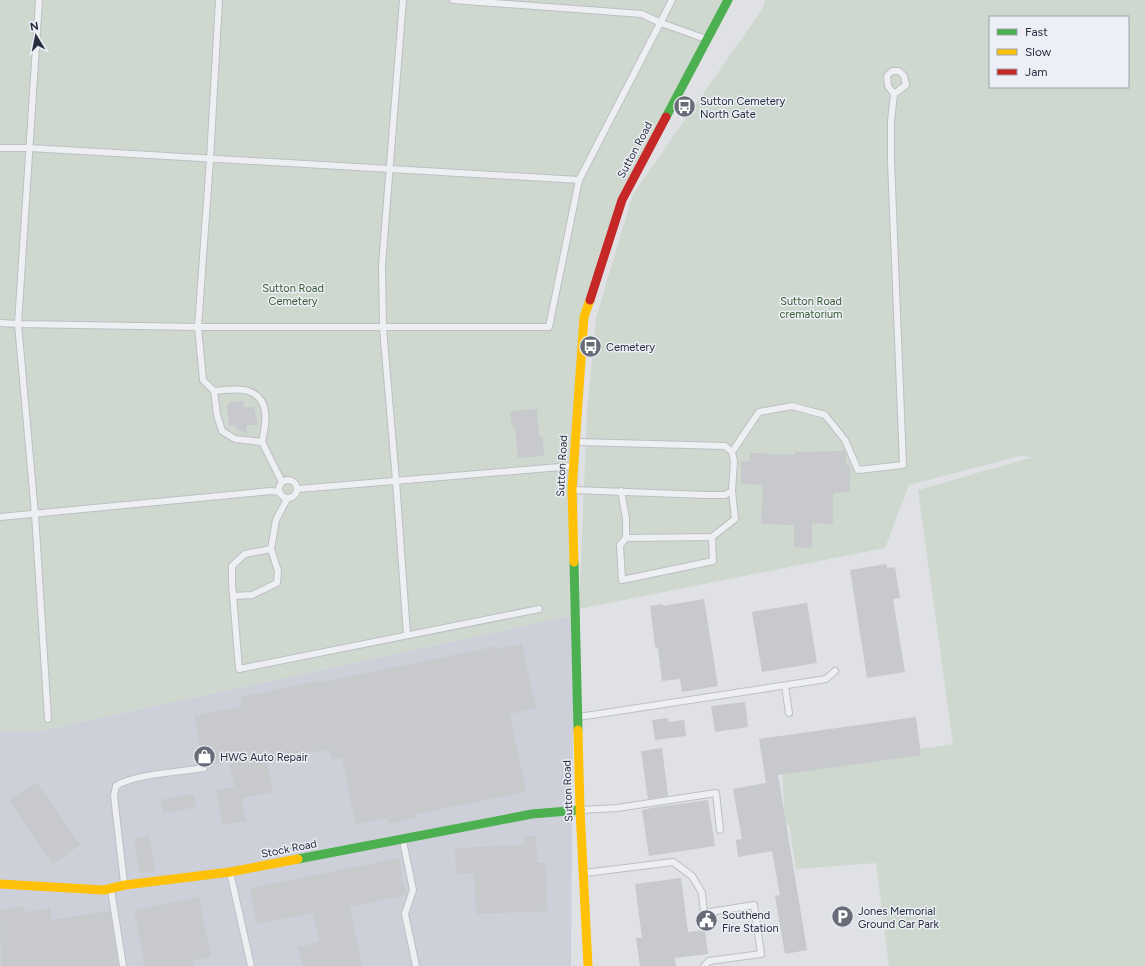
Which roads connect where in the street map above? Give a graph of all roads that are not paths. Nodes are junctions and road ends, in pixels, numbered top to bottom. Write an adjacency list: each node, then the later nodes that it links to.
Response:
1 (39, 0): 11 (lane)
2 (219, 0): 12 (lane)
3 (403, 0): 13 (lane)
4 (453, 0): 7 (lane)
5 (672, 0): 7 (lane)
6 (728, 0): 8 (street, Sutton Road)
7 (661, 23): 8 (lane); 14 (lane)
8 (707, 40): 21 (street, Sutton Road)
9 (894, 94): 22 (lane)
10 (0, 148): 11 (lane)
11 (30, 148): 12 (lane); 16 (lane)
12 (210, 159): 13 (lane); 17 (lane)
13 (390, 169): 14 (lane); 18 (lane)
14 (579, 180): 18 (lane)
15 (0, 323): 16 (lane)
16 (18, 324): 17 (lane); 32 (lane)
17 (198, 327): 18 (lane); 19 (lane)
18 (383, 328): 24 (lane)
19 (214, 391): 20 (lane); 20 (lane)
20 (262, 442): 25 (lane)
21 (575, 442): 22 (lane); 23 (street, Sutton Road)
22 (732, 452): 28 (lane)
23 (573, 466): 24 (lane); 27 (street, Sutton Road)
24 (396, 481): 26 (lane); 39 (lane)
25 (282, 482): 26 (lane); 30 (lane)
26 (298, 488): 31 (lane)
27 (572, 490): 29 (lane); 43 (street, Sutton Road)
28 (732, 490): 29 (lane); 34 (lane)
29 (621, 491): 35 (lane)
30 (279, 492): 31 (lane); 32 (lane)
31 (287, 499): 36 (lane)
32 (35, 514): 33 (lane); 44 (lane)
33 (0, 517)
34 (712, 537): 35 (lane); 35 (lane)
35 (626, 538)
36 (271, 549): 37 (lane); 37 (lane)
37 (233, 596): 39 (lane)
38 (539, 608): 39 (lane)
39 (407, 635)
40 (835, 671): 41 (lane)
41 (785, 686): 42 (lane); 43 (lane)
42 (789, 713)
43 (578, 717): 46 (street, Sutton Road)
44 (48, 719)
45 (204, 768): 52 (lane)
46 (580, 810): 47 (lane); 48 (street, Stock Road); 50 (street, Sutton Road)
47 (720, 830)
48 (402, 839): 49 (street, Stock Road); 56 (lane)
49 (230, 872): 52 (street, Stock Road); 55 (lane)
50 (583, 873): 57 (street, Sutton Road); 58 (lane)
51 (0, 884): 53 (street, Stock Road)
52 (125, 885): 53 (street, Stock Road)
53 (111, 888): 54 (lane)
54 (123, 966)
55 (251, 966)
56 (416, 966)
57 (588, 966)
58 (704, 966)

